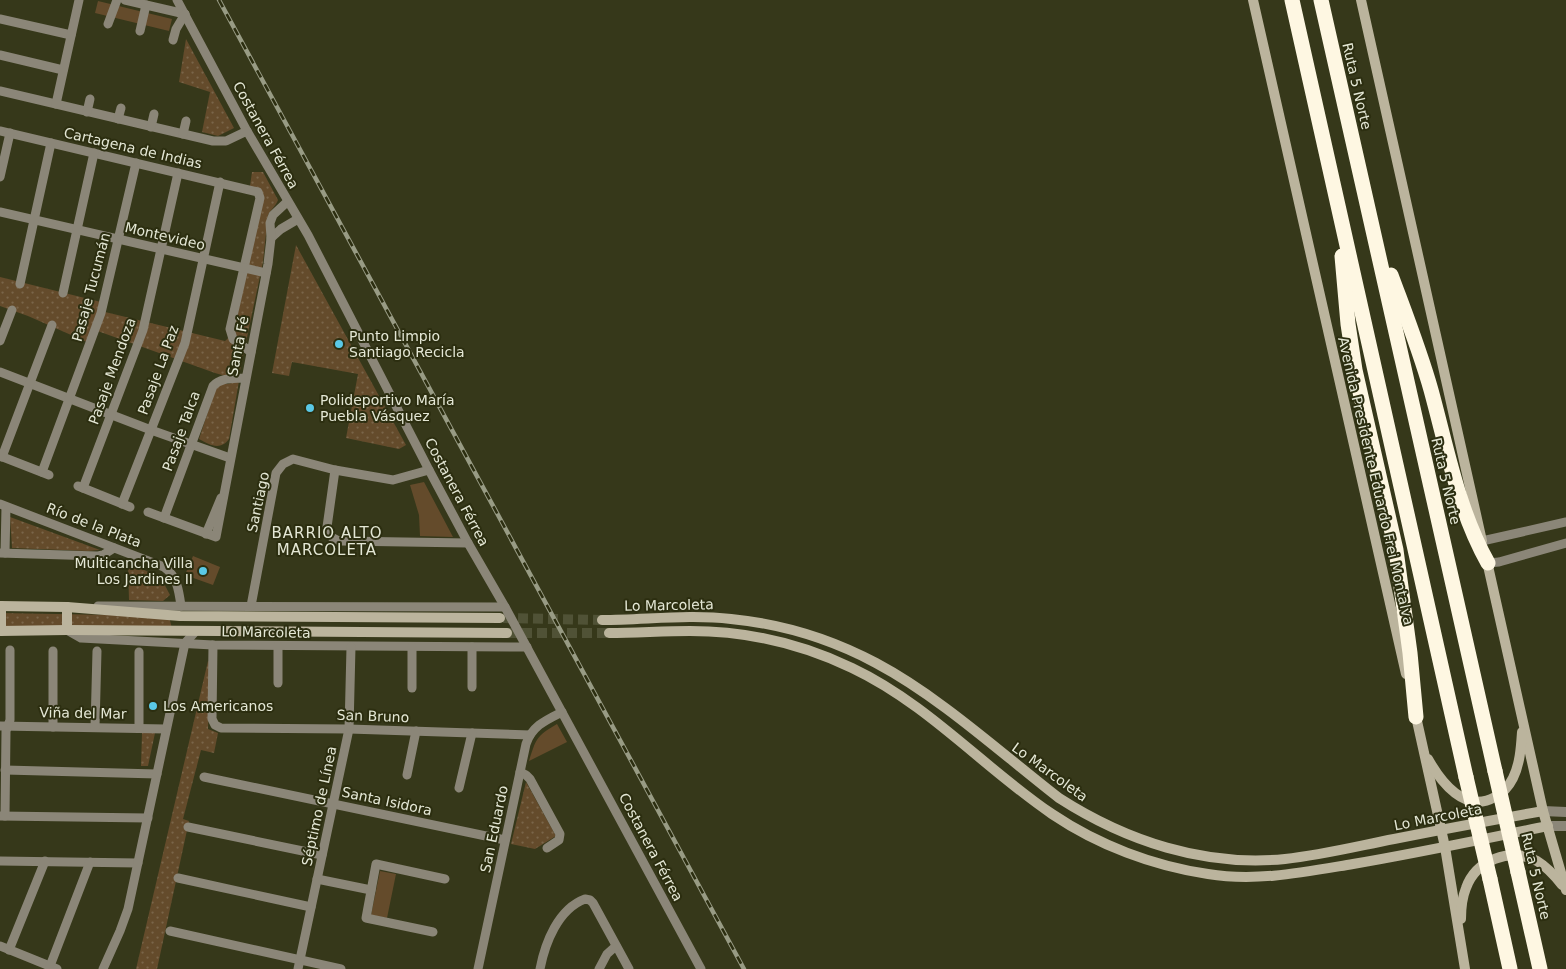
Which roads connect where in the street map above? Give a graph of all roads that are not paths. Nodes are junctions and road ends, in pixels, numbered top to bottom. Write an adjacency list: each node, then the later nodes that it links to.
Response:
1 (79, 0): 14 (street)
2 (117, 0): 12 (street)
3 (125, 0): 9 (street)
4 (177, 0): 10 (street, Costanera Férrea)
5 (1253, 0): 108 (main road, Avenida Presidente Eduardo Frei Montalva)
6 (1292, 0): 38 (highway)
7 (1361, 0): 74 (main road)
8 (1322, 2): 40 (highway, Ruta 5 Norte)
9 (146, 5): 10 (street); 13 (street)
10 (185, 14): 15 (street); 28 (street, Costanera Férrea)
11 (0, 19): 14 (street)
12 (108, 24)
13 (140, 31)
14 (71, 36): 17 (street)
15 (173, 40)
16 (0, 55): 17 (street)
17 (63, 70): 20 (street)
18 (0, 91): 20 (street)
19 (90, 99): 22 (street)
20 (56, 104): 22 (street)
21 (121, 108): 24 (street)
22 (87, 112): 24 (street)
23 (154, 114): 26 (street)
24 (118, 119): 26 (street)
25 (186, 121): 30 (street)
26 (151, 127): 30 (street)
27 (0, 131): 29 (street, Cartagena de Indias)
28 (247, 131): 30 (street); 37 (street, Costanera Férrea)
29 (10, 133): 31 (street, Cartagena de Indias); 35 (street)
30 (183, 134)
31 (51, 143): 32 (street, Cartagena de Indias); 42 (street)
32 (94, 153): 33 (street, Cartagena de Indias); 43 (street)
33 (136, 163): 34 (street, Cartagena de Indias); 45 (street, Pasaje Tucumán)
34 (178, 172): 36 (street, Cartagena de Indias); 46 (street, Pasaje Mendoza)
35 (0, 177)
36 (220, 182): 47 (street, Pasaje La Paz); 48 (street, Cartagena de Indias)
37 (287, 202): 41 (street, Costanera Férrea); 44 (street, Santa Fé)
38 (1338, 208): 108 (highway); 169 (highway, bridge)
39 (0, 212): 42 (street, Montevideo)
40 (1369, 215): 79 (highway); 170 (highway, Ruta 5 Norte, bridge)
41 (298, 219): 44 (street); 66 (street, Costanera Férrea)
42 (34, 220): 43 (street, Montevideo); 50 (street)
43 (77, 229): 45 (street, Montevideo); 51 (street)
44 (271, 238): 49 (street, Santa Fé)
45 (119, 239): 46 (street, Montevideo); 59 (street, Pasaje Tucumán)
46 (161, 249): 47 (street, Montevideo); 60 (street, Pasaje Mendoza)
47 (203, 259): 48 (street, Montevideo); 61 (street, Pasaje La Paz)
48 (245, 268): 49 (street, Montevideo); 55 (street)
49 (266, 273): 55 (street, Santa Fé)
50 (20, 284)
51 (62, 293)
52 (12, 310): 54 (street)
53 (52, 325): 58 (street)
54 (0, 342)
55 (250, 352): 57 (street, Santa Fé)
56 (0, 372): 58 (street)
57 (245, 378): 62 (street, Pasaje Talca); 64 (street, Santa Fé)
58 (31, 383): 59 (street); 63 (street)
59 (70, 398): 60 (street); 63 (street, Pasaje Tucumán)
60 (111, 414): 61 (street); 68 (street, Pasaje Mendoza)
61 (151, 430): 62 (street); 68 (street, Pasaje La Paz)
62 (191, 444): 64 (street); 71 (street, Pasaje Talca)
63 (1, 456)
64 (230, 458): 67 (street, Santa Fé)
65 (336, 470): 66 (street, Santiago); 75 (street); 82 (street, Santiago)
66 (429, 470): 75 (street, Costanera Férrea)
67 (224, 493): 73 (street); 73 (street)
68 (126, 505)
69 (3, 506): 77 (street, Río de la Plata); 78 (street)
70 (148, 512): 71 (street)
71 (164, 518): 73 (street)
72 (1566, 522): 74 (street)
73 (206, 534)
74 (1482, 540): 79 (main road)
75 (468, 543): 84 (street, Costanera Férrea)
76 (1566, 543): 79 (street)
77 (114, 548): 78 (street); 81 (street, Río de la Plata)
78 (3, 553)
79 (1488, 563): 109 (main road)
80 (1, 606): 83 (main road, Lo Marcoleta); 89 (main road)
81 (181, 606): 82 (street, Lo Marcoleta); 85 (street, Lo Marcoleta)
82 (251, 606): 84 (street, Lo Marcoleta)
83 (68, 607): 85 (main road, Lo Marcoleta); 88 (main road)
84 (505, 607): 99 (street, Costanera Férrea)
85 (84, 610): 86 (main road, Lo Marcoleta)
86 (500, 618)
87 (602, 620): 120 (main road, Lo Marcoleta)
88 (67, 630): 89 (main road, Lo Marcoleta); 90 (main road, Lo Marcoleta); 93 (street, Lo Marcoleta)
89 (1, 631)
90 (195, 632): 91 (main road, Lo Marcoleta); 93 (street)
91 (507, 633)
92 (609, 633): 125 (main road, Lo Marcoleta)
93 (185, 643): 94 (street, Lo Marcoleta); 114 (street)
94 (213, 645): 95 (street, Lo Marcoleta); 115 (street, San Bruno)
95 (278, 646): 96 (street, Lo Marcoleta); 104 (street)
96 (351, 647): 97 (street, Lo Marcoleta); 115 (street, Séptimo de Línea)
97 (412, 647): 98 (street, Lo Marcoleta); 106 (street)
98 (472, 647): 99 (street, Lo Marcoleta); 105 (street)
99 (527, 648): 107 (street, Costanera Férrea)
100 (10, 650): 110 (street)
101 (53, 651): 111 (street)
102 (96, 652): 112 (street)
103 (139, 652): 113 (street)
104 (278, 683)
105 (472, 687)
106 (412, 688)
107 (562, 712): 118 (street); 167 (street, Costanera Férrea)
108 (1416, 718): 119 (main road, Avenida Presidente Eduardo Frei Montalva)
109 (1523, 722): 119 (main road); 131 (main road)
110 (4, 726): 111 (street, Viña del Mar); 121 (street)
111 (53, 727): 112 (street, Viña del Mar)
112 (96, 728): 113 (street, Viña del Mar)
113 (139, 728): 114 (street, Viña del Mar)
114 (166, 729): 123 (street)
115 (349, 729): 116 (street, San Bruno); 130 (street, Séptimo de Línea)
116 (416, 731): 117 (street, San Bruno); 124 (street)
117 (472, 733): 118 (street, San Bruno); 128 (street)
118 (530, 735): 122 (street, San Eduardo)
119 (1423, 749): 138 (main road, Avenida Presidente Eduardo Frei Montalva)
120 (1015, 765): 125 (main road); 127 (main road, Lo Marcoleta)
121 (5, 770): 123 (street); 133 (street)
122 (520, 772): 139 (street, San Eduardo); 141 (street)
123 (157, 774): 134 (street)
124 (407, 775)
125 (1002, 775): 129 (main road, Lo Marcoleta)
126 (204, 777): 130 (street, Santa Isidora)
127 (1034, 779): 129 (main road); 138 (main road, Lo Marcoleta)
128 (460, 788)
129 (1021, 790): 140 (main road, Lo Marcoleta)
130 (333, 804): 139 (street, Santa Isidora); 142 (street, Séptimo de Línea)
131 (1543, 811): 132 (street, Lo Marcoleta); 135 (main road); 138 (main road, Lo Marcoleta)
132 (1566, 812)
133 (2, 816): 134 (street)
134 (148, 818): 146 (street)
135 (1548, 826): 136 (street, Lo Marcoleta); 140 (main road, Lo Marcoleta); 151 (main road)
136 (1566, 826)
137 (188, 827): 142 (street)
138 (1441, 830): 140 (main road, Avenida Presidente Eduardo Frei Montalva)
139 (505, 840): 163 (street, San Eduardo)
140 (1445, 847): 155 (main road, Avenida Presidente Eduardo Frei Montalva)
141 (547, 848)
142 (322, 855): 148 (street, Séptimo de Línea)
143 (0, 860): 144 (street)
144 (45, 861): 145 (street); 158 (street)
145 (90, 862): 146 (street); 160 (street)
146 (138, 863): 161 (street)
147 (178, 878): 152 (street)
148 (317, 879): 150 (street); 152 (street, Séptimo de Línea)
149 (445, 879): 150 (street)
150 (371, 890): 154 (street)
151 (1566, 890): 155 (main road)
152 (311, 907): 159 (street, Séptimo de Línea)
153 (170, 931): 159 (street)
154 (434, 932)
155 (1459, 934): 168 (main road, Avenida Presidente Eduardo Frei Montalva)
156 (0, 946): 158 (street)
157 (616, 946): 164 (street); 165 (street); 166 (street)
158 (9, 950): 160 (street)
159 (299, 964): 162 (street)
160 (54, 968)
161 (103, 969)
162 (341, 969)
163 (478, 969)
164 (540, 969)
165 (599, 969)
166 (629, 969)
167 (701, 969)
168 (1465, 969)
169 (1510, 969)
170 (1540, 969)

